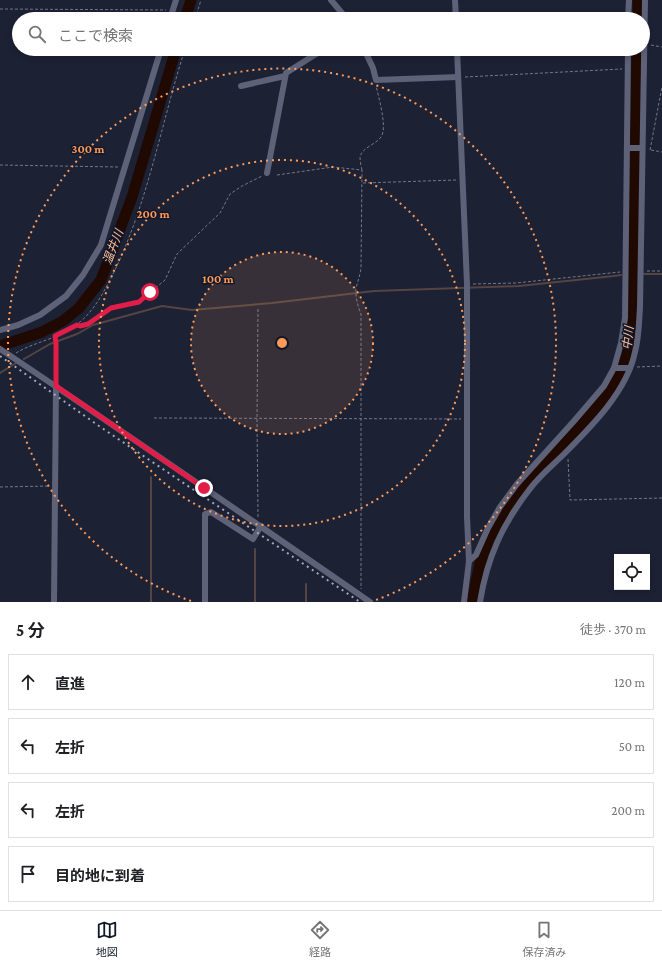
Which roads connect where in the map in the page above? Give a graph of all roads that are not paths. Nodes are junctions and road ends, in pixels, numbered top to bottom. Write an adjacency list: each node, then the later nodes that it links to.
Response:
1 (176, 0): 6 (street)
2 (332, 0): 7 (street)
3 (455, 0): 8 (street)
4 (628, 0): 9 (street)
5 (645, 0): 10 (street)
6 (172, 12)
7 (341, 12)
8 (456, 12)
9 (628, 12)
10 (645, 12)
11 (159, 56): 23 (street)
12 (313, 56): 17 (street)
13 (367, 56): 18 (street)
14 (457, 56): 18 (street)
15 (628, 56): 20 (street)
16 (645, 56): 21 (street)
17 (285, 76): 19 (street); 22 (street)
18 (458, 77): 29 (street)
19 (241, 86)
20 (629, 148): 21 (street); 25 (street)
21 (641, 148): 26 (street)
22 (268, 173)
23 (0, 330)
24 (0, 348): 27 (street)
25 (616, 368): 26 (street); 29 (street)
26 (628, 368): 34 (street)
27 (56, 386): 28 (street); 30 (street)
28 (260, 525): 31 (street); 32 (street)
29 (469, 560): 33 (street)
30 (54, 602)
31 (205, 602)
32 (370, 602)
33 (464, 602)
34 (480, 602)

